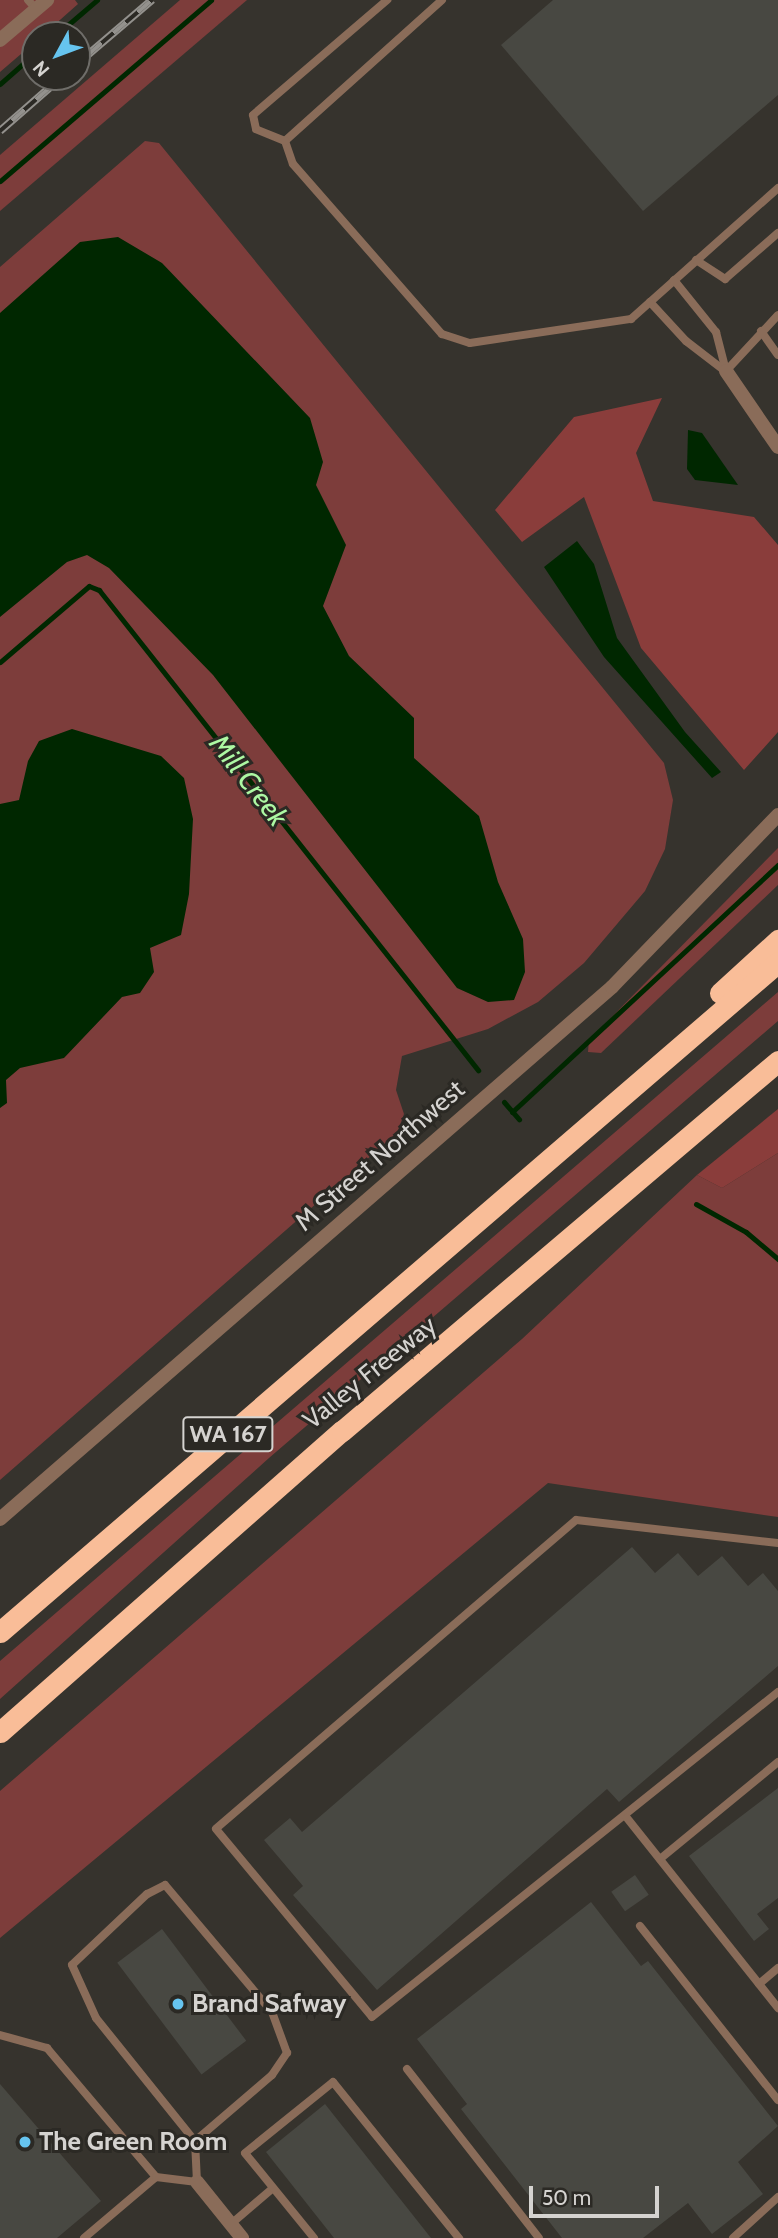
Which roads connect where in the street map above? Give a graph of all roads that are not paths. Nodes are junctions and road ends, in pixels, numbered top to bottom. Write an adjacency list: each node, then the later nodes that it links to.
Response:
1 (387, 0): 5 (lane)
2 (442, 0): 5 (lane)
3 (37, 3): 4 (street)
4 (0, 40)
5 (285, 141): 10 (lane)
6 (778, 188): 8 (lane)
7 (778, 233): 8 (lane)
8 (696, 260): 9 (lane)
9 (674, 280): 10 (lane); 14 (lane)
10 (650, 302): 14 (lane)
11 (778, 315): 12 (lane)
12 (761, 331): 13 (lane); 14 (lane)
13 (778, 355)
14 (726, 371): 15 (street)
15 (778, 447)
16 (778, 815): 21 (street, M Street Northwest)
17 (778, 940): 20 (highway)
18 (778, 961): 20 (highway, Valley Freeway / WA 167)
19 (778, 1061): 25 (highway, Valley Freeway / WA 167)
20 (457, 1237): 23 (highway, Valley Freeway / WA 167)
21 (0, 1519)
22 (778, 1543): 27 (lane)
23 (0, 1632)
24 (778, 1692): 27 (lane)
25 (0, 1732)
26 (778, 1762): 28 (lane)
27 (627, 1818): 28 (lane)
28 (660, 1859): 31 (lane)
29 (640, 1926): 35 (lane)
30 (778, 1968): 31 (lane)
31 (759, 1984): 32 (lane)
32 (778, 2008)
33 (0, 2035): 37 (lane)
34 (407, 2069): 46 (lane)
35 (778, 2100)
36 (195, 2141): 36 (lane); 38 (lane)
37 (156, 2177): 38 (lane); 42 (lane)
38 (197, 2182): 41 (street)
39 (273, 2188): 41 (lane); 44 (lane); 45 (lane)
40 (778, 2197): 47 (lane)
41 (231, 2224): 43 (street)
42 (84, 2238)
43 (242, 2238)
44 (314, 2238)
45 (459, 2238)
46 (539, 2238)
47 (733, 2238)

